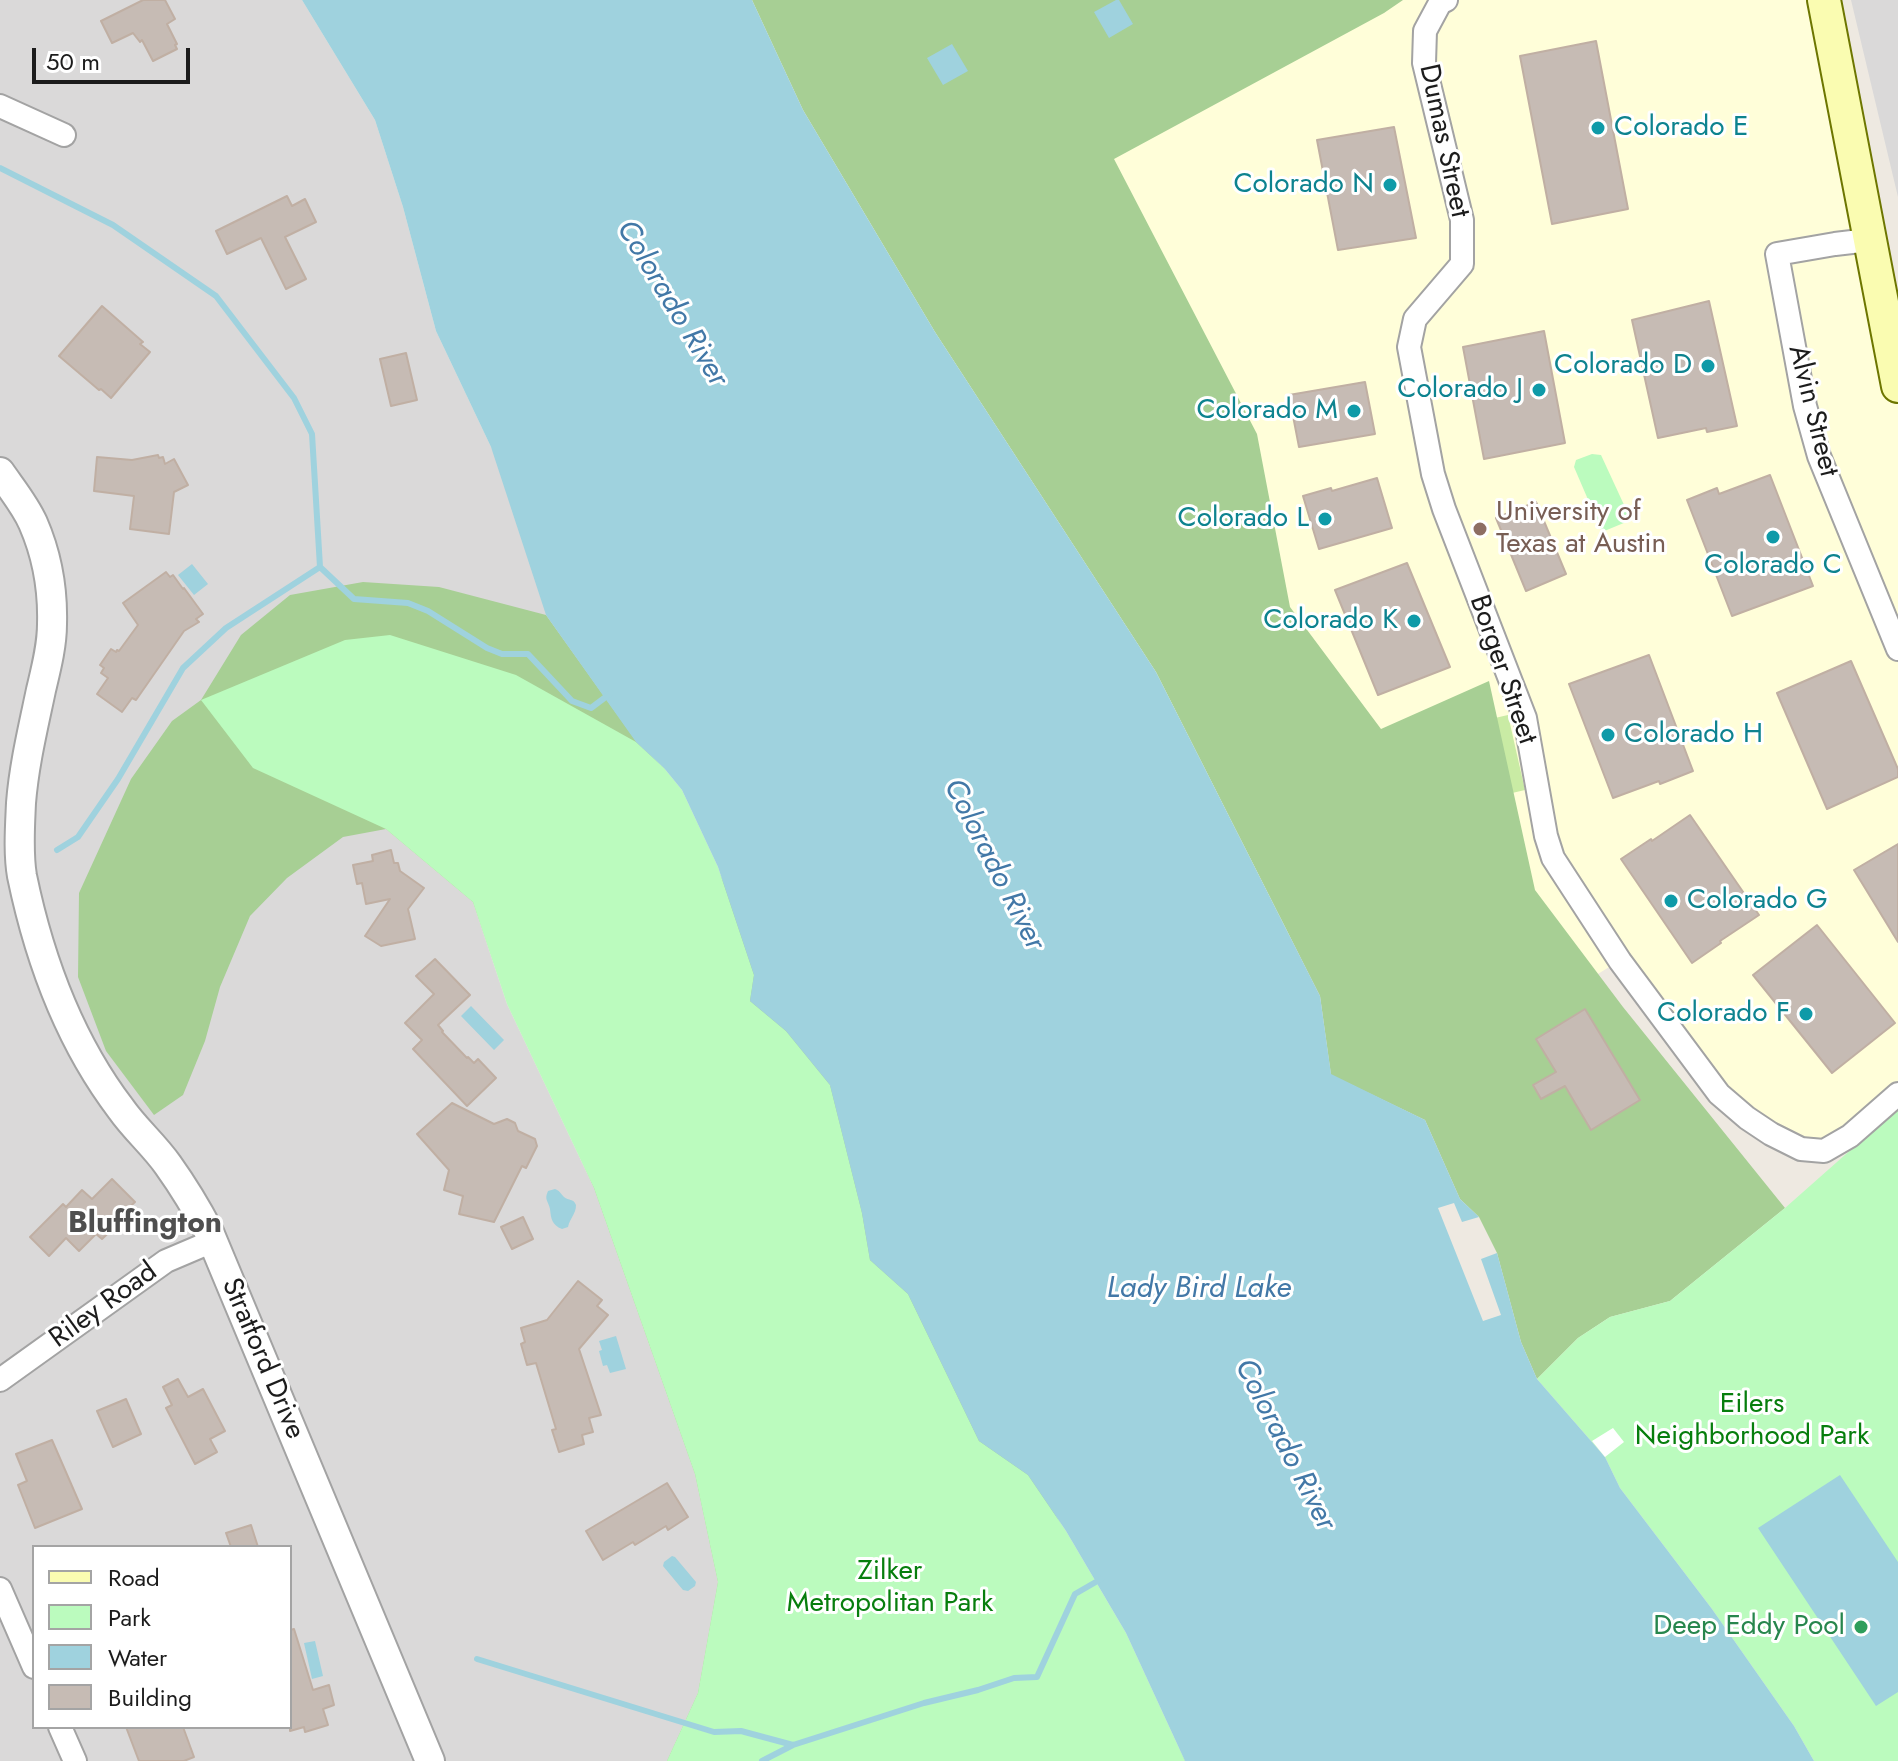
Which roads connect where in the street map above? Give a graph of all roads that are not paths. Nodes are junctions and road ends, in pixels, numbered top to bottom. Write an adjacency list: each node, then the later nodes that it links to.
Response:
1 (1446, 0): 6 (street, Dumas Street)
2 (1824, 0): 5 (main road)
3 (0, 106): 4 (street)
4 (64, 135)
5 (1869, 240): 7 (main road); 9 (street, Alvin Street)
6 (1415, 319): 10 (street, Borger Street)
7 (1898, 386)
8 (0, 472): 11 (street, Stratford Drive)
9 (1898, 649)
10 (1898, 1094)
11 (213, 1241): 12 (street, Riley Road); 17 (street, Stratford Drive)
12 (0, 1380)
13 (0, 1589): 14 (street)
14 (32, 1662)
15 (61, 1729): 16 (street)
16 (75, 1761)
17 (430, 1761)

